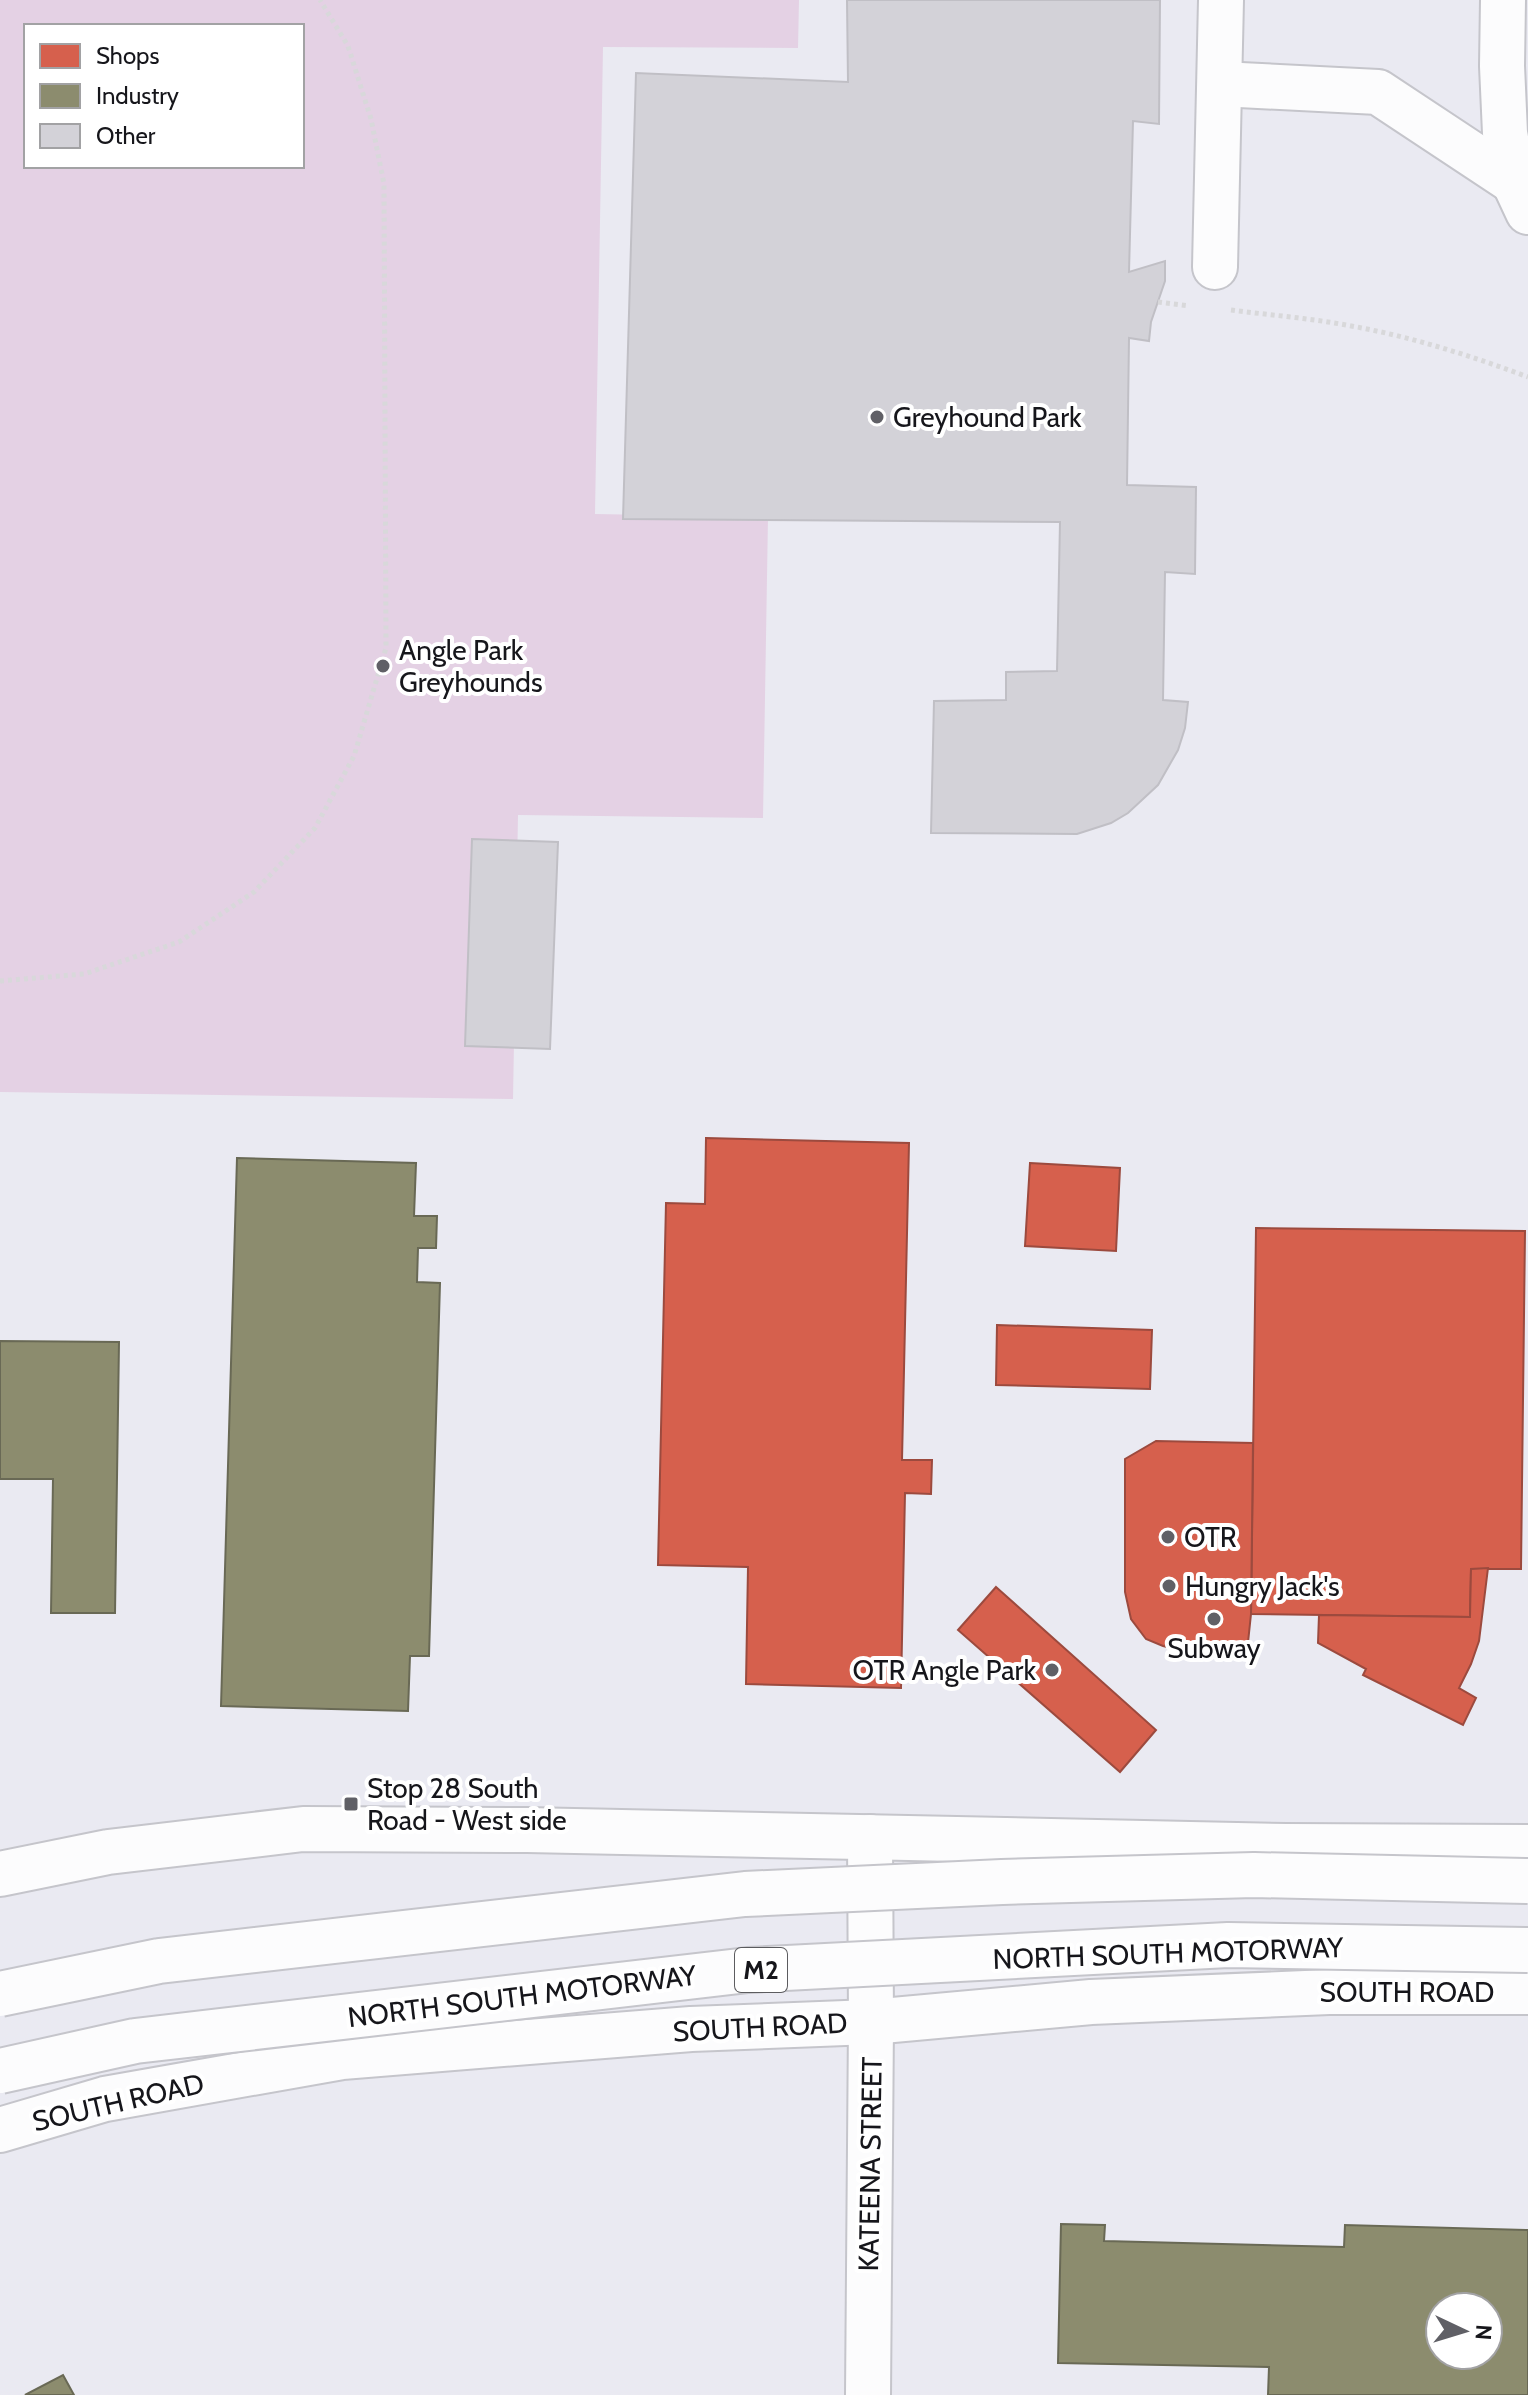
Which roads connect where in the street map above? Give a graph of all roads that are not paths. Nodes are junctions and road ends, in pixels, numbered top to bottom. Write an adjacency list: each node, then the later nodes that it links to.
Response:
1 (1221, 0): 3 (main road)
2 (1503, 0): 4 (main road)
3 (1220, 84): 4 (main road); 5 (main road)
4 (1521, 197)
5 (1212, 295)
6 (870, 1837): 7 (main road); 8 (main road); 13 (main road, KATEENA STREET)
7 (1528, 1847)
8 (0, 1874)
9 (1528, 1881): 12 (main road, bridge)
10 (1528, 1950): 14 (main road, NORTH SOUTH MOTORWAY / M2, bridge)
11 (1528, 1992): 13 (main road, SOUTH ROAD)
12 (0, 1994)
13 (871, 2022): 15 (main road, SOUTH ROAD); 16 (main road, KATEENA STREET)
14 (0, 2071)
15 (0, 2130)
16 (868, 2395)

